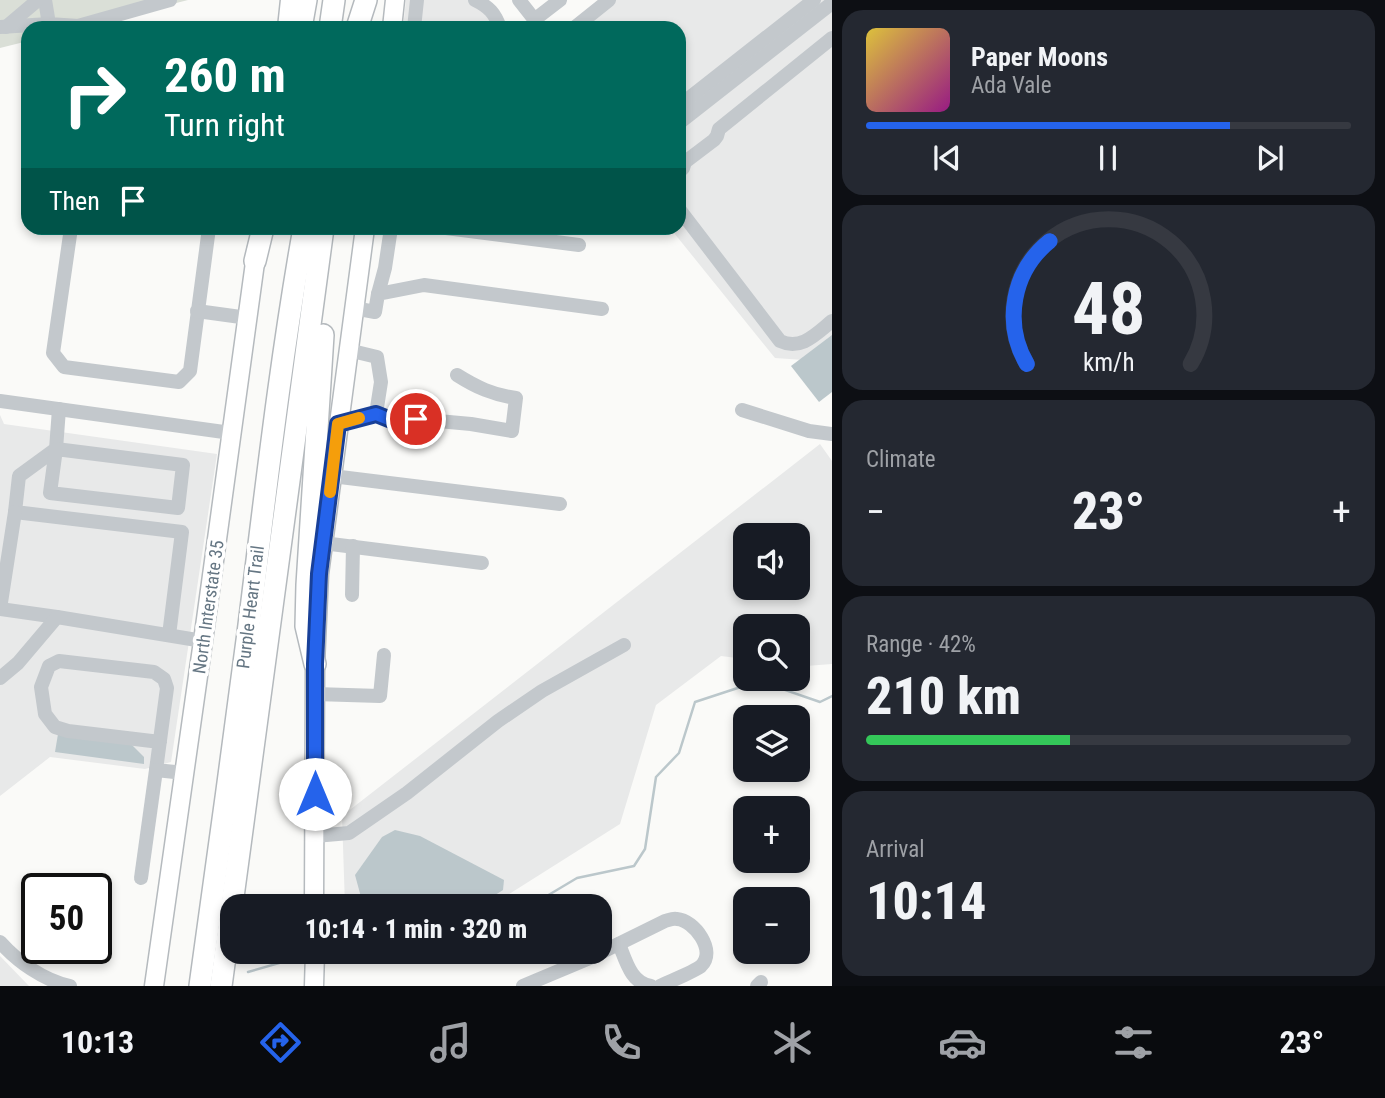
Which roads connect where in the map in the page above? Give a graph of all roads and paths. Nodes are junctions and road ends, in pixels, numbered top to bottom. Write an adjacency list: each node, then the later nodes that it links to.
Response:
1 (38, 0): 31 (street)
2 (45, 0): 17 (street)
3 (170, 0): 18 (street)
4 (290, 0): 19 (main road)
5 (306, 0): 20 (highway)
6 (334, 0): 21 (highway)
7 (354, 0): 22 (highway)
8 (366, 0): 23 (highway)
9 (395, 0): 24 (main road)
10 (417, 0): 25 (street)
11 (475, 0): 26 (street)
12 (519, 0): 27 (street)
13 (560, 0): 28 (street)
14 (609, 0): 29 (street)
15 (814, 0): 33 (street)
16 (832, 3): 34 (street)
17 (48, 21)
18 (96, 21)
19 (288, 21)
20 (303, 21)
21 (331, 21)
22 (351, 21)
23 (359, 21)
24 (392, 21)
25 (415, 21)
26 (498, 21)
27 (535, 21)
28 (540, 21)
29 (583, 21)
30 (21, 26): 31 (street)
31 (3, 27)
32 (832, 38): 35 (street)
33 (686, 101)
34 (686, 117)
35 (686, 161)
36 (686, 218): 53 (street)
37 (70, 235): 51 (street)
38 (208, 235): 51 (street)
39 (260, 235): 47 (highway)
40 (302, 235): 94 (highway, Purple Heart Trail)
41 (322, 235): 95 (highway, Purple Heart Trail)
42 (324, 235): 78 (highway)
43 (364, 235): 49 (main road)
44 (390, 235): 48 (street)
45 (501, 235): 46 (street)
46 (579, 245)
47 (255, 261): 52 (main road, North Interstate 35)
48 (378, 295): 49 (street); 50 (street)
49 (354, 308): 54 (main road)
50 (602, 309)
51 (197, 311): 52 (street)
52 (248, 318): 61 (main road, North Interstate 35)
53 (832, 321)
54 (348, 350): 59 (street); 60 (main road)
55 (457, 375): 59 (street)
56 (0, 401): 57 (street)
57 (59, 409): 61 (street); 63 (street)
58 (742, 410): 62 (street)
59 (376, 414): 60 (street)
60 (338, 424): 64 (main road)
61 (231, 433): 75 (main road, North Interstate 35)
62 (832, 434)
63 (55, 449): 65 (street); 65 (street); 67 (street)
64 (332, 477): 66 (street); 69 (main road)
65 (50, 493): 68 (street)
66 (560, 504)
67 (15, 512): 68 (street); 73 (street)
68 (48, 516): 74 (street)
69 (323, 542): 70 (street); 78 (main road)
70 (353, 547): 71 (street); 72 (street)
71 (482, 563)
72 (352, 595)
73 (57, 617): 74 (street); 79 (street)
74 (169, 635): 75 (street)
75 (203, 641): 83 (main road, North Interstate 35)
76 (624, 645): 84 (street)
77 (384, 655): 80 (street)
78 (315, 664): 80 (main road)
79 (0, 678)
80 (315, 694): 84 (main road)
81 (160, 742): 81 (street); 82 (street)
82 (156, 770): 83 (street); 85 (street)
83 (184, 773): 93 (main road, North Interstate 35)
84 (315, 836): 86 (main road)
85 (141, 878)
86 (314, 894)
87 (0, 942): 90 (street)
88 (619, 944): 96 (street); 97 (street); 98 (street)
89 (315, 964): 91 (main road)
90 (48, 982): 92 (street)
91 (314, 982)
92 (70, 986)
93 (154, 986)
94 (200, 986)
95 (221, 986)
96 (523, 986)
97 (651, 986)
98 (660, 986)

